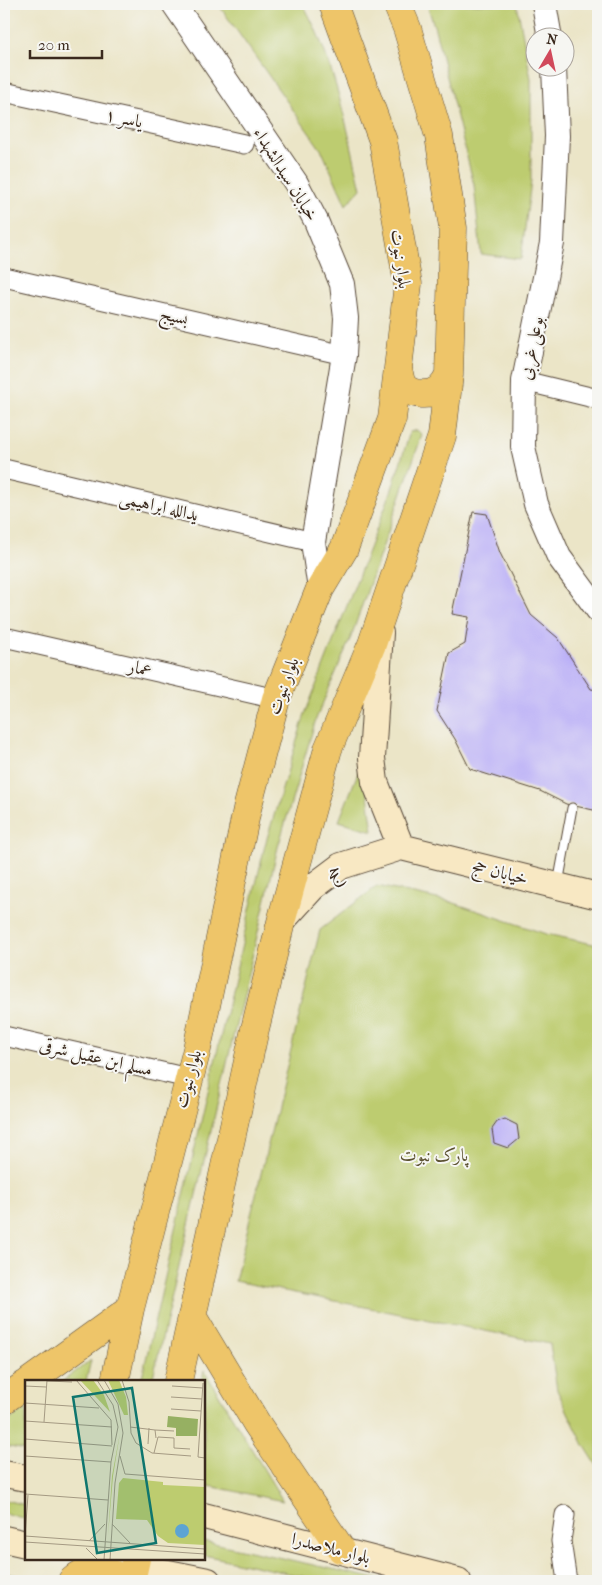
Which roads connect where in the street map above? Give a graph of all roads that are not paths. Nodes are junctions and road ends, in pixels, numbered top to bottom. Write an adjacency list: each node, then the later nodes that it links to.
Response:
1 (174, 4): 10 (street, خیابان سیدالشهداء)
2 (334, 4): 11 (main road, بلوار نبوت)
3 (397, 4): 12 (main road)
4 (544, 4): 5 (street)
5 (548, 28)
6 (554, 78): 13 (street, بوعلی غربی)
7 (4, 92): 8 (street, یاسر ۱)
8 (244, 144)
9 (4, 277): 10 (street, بسیج)
10 (344, 355): 18 (street, خیابان سیدالشهداء)
11 (398, 368): 12 (main road); 15 (main road, بلوار نبوت)
12 (449, 375): 16 (main road)
13 (524, 381): 14 (street); 20 (street, بوعلی غربی)
14 (598, 399)
15 (392, 420): 16 (main road); 19 (main road, بلوار نبوت)
16 (442, 436): 21 (main road)
17 (4, 469): 18 (street, یدالله ابراهیمی)
18 (313, 542): 19 (street, خیابان سیدالشهداء)
19 (320, 588): 23 (main road, بلوار نبوت)
20 (598, 610)
21 (382, 618): 25 (main road); 28 (main road)
22 (4, 637): 23 (street, عمار)
23 (276, 699): 30 (main road, بلوار نبوت)
24 (572, 808): 26 (lane)
25 (401, 847): 26 (main road, خیابان حج); 28 (main road, حج)
26 (558, 886): 27 (main road, خیابان حج)
27 (598, 896)
28 (281, 922): 32 (main road)
29 (4, 1036): 30 (street, مسلم ابن عقیل شرقی)
30 (188, 1078): 31 (main road, بلوار نبوت)
31 (130, 1309): 33 (main road); 34 (main road, بلوار نبوت)
32 (192, 1316): 35 (main road); 44 (main road)
33 (31, 1380)
34 (115, 1380)
35 (178, 1380)
36 (25, 1385): 37 (main road)
37 (4, 1400)
38 (4, 1474): 39 (main road)
39 (25, 1478)
40 (565, 1515): 51 (street)
41 (205, 1516): 44 (main road, بلوار ملاصدرا)
42 (4, 1539): 43 (main road)
43 (25, 1544)
44 (341, 1549): 50 (main road, بلوار ملاصدرا)
45 (75, 1560): 48 (main road)
46 (99, 1560): 47 (main road)
47 (130, 1572): 48 (main road); 49 (main road)
48 (71, 1581)
49 (208, 1581)
50 (458, 1581)
51 (567, 1581)

